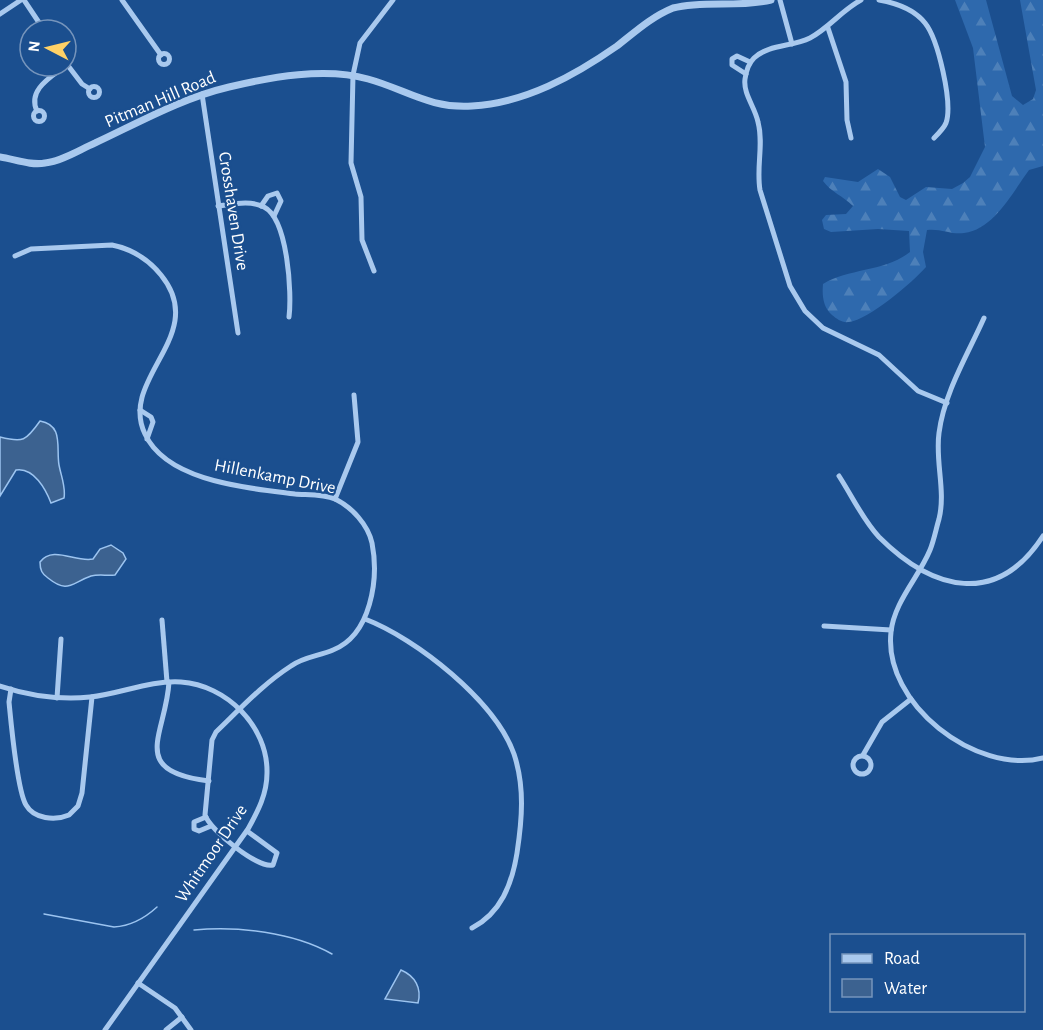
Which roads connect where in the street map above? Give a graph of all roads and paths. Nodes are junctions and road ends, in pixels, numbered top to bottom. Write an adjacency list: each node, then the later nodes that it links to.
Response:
1 (23, 0): 9 (street); 10 (street)
2 (122, 0): 13 (street)
3 (393, 0): 16 (street)
4 (771, 0): 8 (street, Pitman Hill Road)
5 (780, 0): 12 (street)
6 (861, 0): 11 (street)
7 (879, 0): 23 (street)
8 (684, 2): 16 (street, Pitman Hill Road)
9 (0, 14)
10 (36, 18)
11 (828, 28): 12 (street); 22 (street)
12 (792, 44): 14 (street)
13 (161, 55)
14 (750, 62): 15 (street); 15 (street)
15 (746, 74): 34 (street)
16 (353, 75): 20 (street, Pitman Hill Road); 29 (street)
17 (49, 78): 21 (street)
18 (77, 78): 19 (street)
19 (90, 89)
20 (202, 94): 24 (street, Pitman Hill Road); 25 (street, Crosshaven Drive)
21 (37, 111)
22 (851, 138)
23 (934, 138)
24 (0, 157)
25 (218, 206): 26 (street); 32 (street, Crosshaven Drive)
26 (261, 206): 27 (street); 27 (street)
27 (274, 216): 30 (street)
28 (15, 256): 35 (street)
29 (374, 272)
30 (289, 317)
31 (984, 318): 34 (street)
32 (238, 333)
33 (354, 394): 38 (street)
34 (947, 403): 40 (street)
35 (140, 410): 36 (street); 36 (street)
36 (147, 439): 38 (street, Hillenkamp Drive)
37 (839, 476): 40 (street)
38 (335, 499): 41 (street, Hillenkamp Drive)
39 (1043, 536): 40 (street)
40 (920, 568): 44 (street)
41 (365, 619): 52 (street, Hillenkamp Drive); 60 (street)
42 (162, 620): 46 (street)
43 (824, 626): 44 (street)
44 (891, 630): 51 (street)
45 (61, 639): 50 (street)
46 (168, 682): 49 (street, Whitmoor Drive); 52 (street, Whitmoor Drive); 55 (street)
47 (0, 686): 48 (street, Whitmoor Drive)
48 (11, 689): 49 (street); 50 (street, Whitmoor Drive)
49 (92, 697): 50 (street, Whitmoor Drive)
50 (57, 698)
51 (911, 699): 53 (street); 54 (street)
52 (240, 710): 55 (street, Hillenkamp Drive); 58 (street, Whitmoor Drive)
53 (863, 755)
54 (1043, 758)
55 (208, 782): 56 (street, Hillenkamp Drive)
56 (206, 817): 57 (street); 57 (street, Hillenkamp Drive)
57 (211, 826): 59 (street)
58 (247, 831): 59 (street, Whitmoor Drive); 59 (street)
59 (237, 847): 61 (street, Whitmoor Drive)
60 (472, 928)
61 (138, 983): 62 (street); 63 (street, Whitmoor Drive)
62 (182, 1017): 64 (street); 65 (street)
63 (105, 1030)
64 (165, 1030)
65 (191, 1030)

